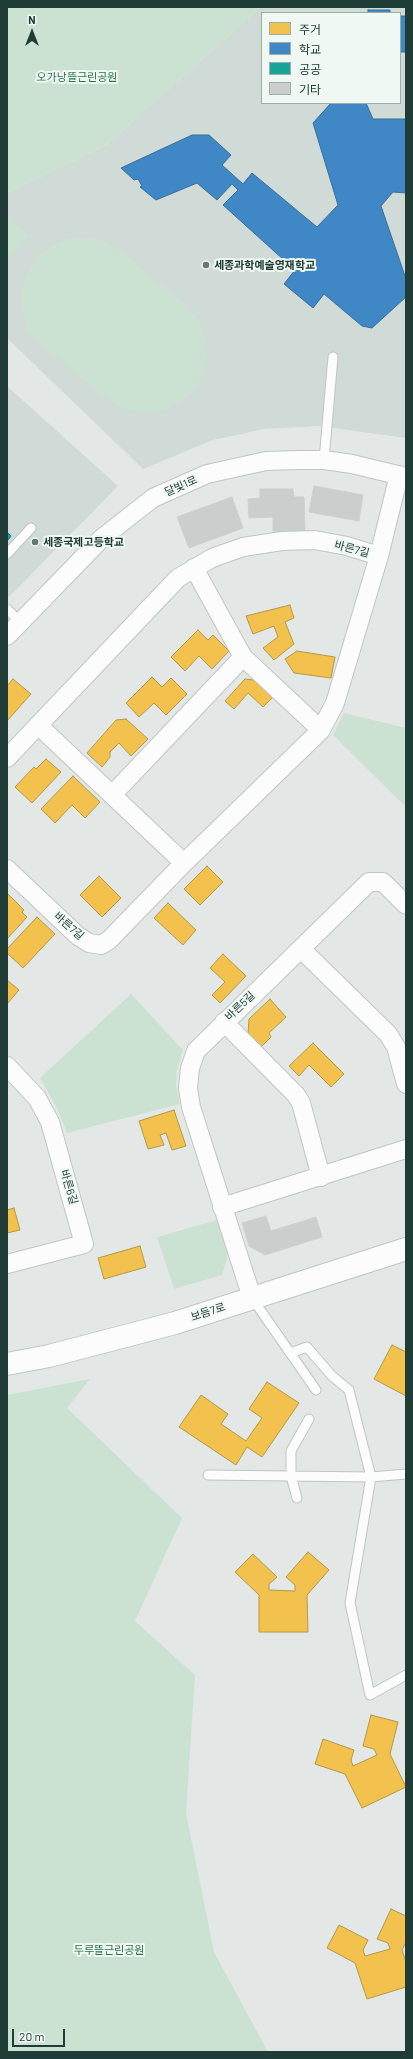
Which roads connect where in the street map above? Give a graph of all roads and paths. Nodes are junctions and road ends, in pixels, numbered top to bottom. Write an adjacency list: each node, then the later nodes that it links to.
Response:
1 (333, 357): 2 (lane)
2 (324, 460): 3 (street, 달빛1로); 9 (street, 달빛1로)
3 (402, 476): 6 (street)
4 (31, 528): 5 (lane)
5 (7, 554)
6 (379, 556): 7 (street, 바른7길); 13 (street, 바른7길)
7 (194, 568): 11 (street); 12 (street, 바른7길)
8 (7, 609): 9 (lane)
9 (20, 622): 10 (street, 달빛1로)
10 (7, 636)
11 (243, 657): 13 (street); 15 (street)
12 (38, 725): 14 (street, 바른7길); 15 (street)
13 (321, 730): 16 (street, 바른7길)
14 (7, 758)
15 (112, 795): 16 (street)
16 (184, 863): 17 (street, 바른7길)
17 (7, 869)
18 (406, 905): 19 (street, 바른5길)
19 (301, 948): 20 (street, 바른5길); 22 (street)
20 (224, 1022): 24 (street); 25 (street, 바른5길)
21 (7, 1066): 27 (street, 바른6길)
22 (406, 1084)
23 (406, 1149): 24 (street)
24 (321, 1177): 25 (street)
25 (222, 1207): 28 (street, 바른5길)
26 (406, 1249): 28 (street, 보듬7로)
27 (7, 1264)
28 (252, 1298): 29 (lane); 30 (street, 보듬7로)
29 (290, 1353): 31 (lane); 36 (lane)
30 (7, 1364)
31 (316, 1390)
32 (309, 1419): 35 (lane)
33 (406, 1474): 36 (lane)
34 (208, 1475): 35 (lane)
35 (291, 1476): 36 (lane); 37 (lane)
36 (371, 1477): 38 (lane)
37 (297, 1498)
38 (406, 1675)

